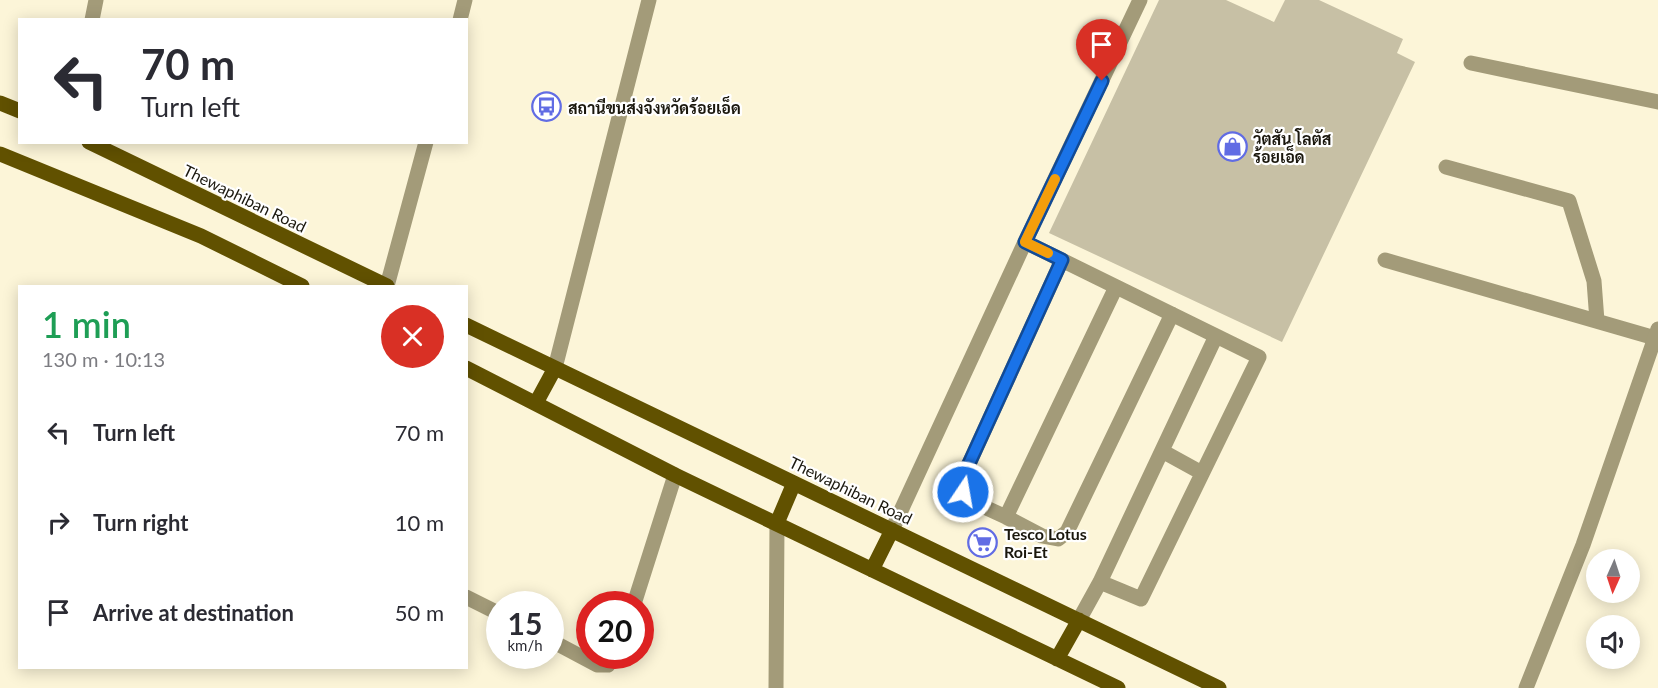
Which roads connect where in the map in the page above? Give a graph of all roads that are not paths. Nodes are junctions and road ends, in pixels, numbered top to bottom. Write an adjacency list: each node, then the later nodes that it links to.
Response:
1 (96, 0): 5 (street)
2 (465, 0): 6 (street)
3 (650, 0): 27 (street)
4 (1140, 0): 15 (street)
5 (92, 18)
6 (460, 18)
7 (1472, 63): 8 (street)
8 (1658, 102)
9 (0, 103): 10 (main road)
10 (18, 110)
11 (92, 144): 19 (main road, Thewaphiban Road)
12 (425, 144): 20 (street)
13 (0, 154): 18 (main road)
14 (1446, 167): 23 (street)
15 (1025, 242): 16 (street); 36 (street)
16 (1062, 260): 21 (street); 34 (street)
17 (1385, 261): 23 (street)
18 (300, 285)
19 (385, 285)
20 (387, 285)
21 (1116, 287): 22 (street); 34 (street)
22 (1172, 314): 26 (street); 34 (street)
23 (1597, 321): 25 (street)
24 (468, 326): 27 (main road, Thewaphiban Road)
25 (1656, 333): 47 (street)
26 (1216, 336): 30 (street); 31 (street)
27 (555, 368): 29 (main road); 33 (main road, Thewaphiban Road)
28 (468, 369): 29 (main road)
29 (536, 403): 32 (main road)
30 (1162, 451): 31 (street); 38 (street)
31 (1202, 473): 38 (street)
32 (675, 475): 35 (main road); 39 (street)
33 (794, 483): 35 (main road); 36 (main road, Thewaphiban Road)
34 (1006, 517)
35 (777, 523): 37 (main road); 44 (street)
36 (892, 530): 37 (main road); 42 (main road, Thewaphiban Road)
37 (872, 570): 43 (main road)
38 (1100, 582): 42 (street)
39 (638, 591)
40 (468, 598): 41 (street)
41 (486, 607)
42 (1079, 620): 43 (main road); 46 (main road, Thewaphiban Road)
43 (1057, 659): 45 (main road)
44 (776, 688)
45 (1118, 688)
46 (1219, 688)
47 (1526, 688)

